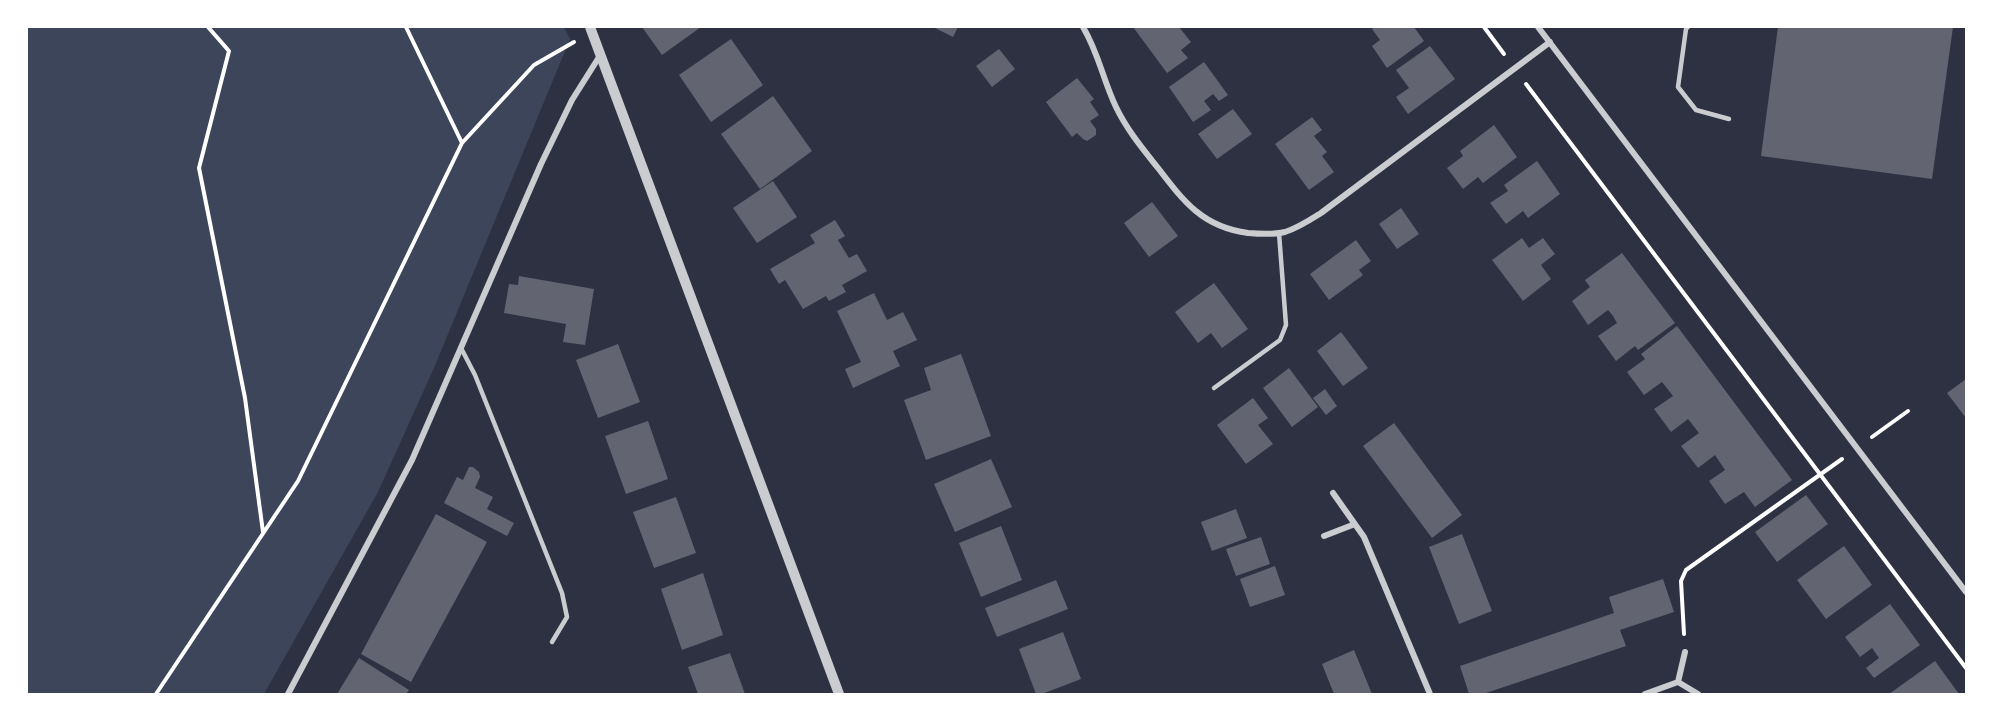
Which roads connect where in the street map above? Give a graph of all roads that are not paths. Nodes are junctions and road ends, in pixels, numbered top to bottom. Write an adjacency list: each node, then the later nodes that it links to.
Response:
1 (1083, 27): 8 (street)
2 (1538, 27): 5 (street)
3 (1688, 27): 7 (lane)
4 (591, 29): 6 (street)
5 (1550, 42): 8 (street); 14 (street)
6 (601, 53): 9 (street); 19 (street)
7 (1729, 119)
8 (1279, 233): 10 (lane)
9 (461, 348): 15 (lane); 18 (street)
10 (1214, 388)
11 (1333, 493): 12 (street)
12 (1355, 524): 13 (street); 20 (street)
13 (1324, 536)
14 (1966, 592)
15 (552, 642)
16 (1685, 652): 17 (street)
17 (1678, 682): 21 (street); 22 (street)
18 (288, 694)
19 (839, 694)
20 (1430, 694)
21 (1645, 694)
22 (1698, 694)

